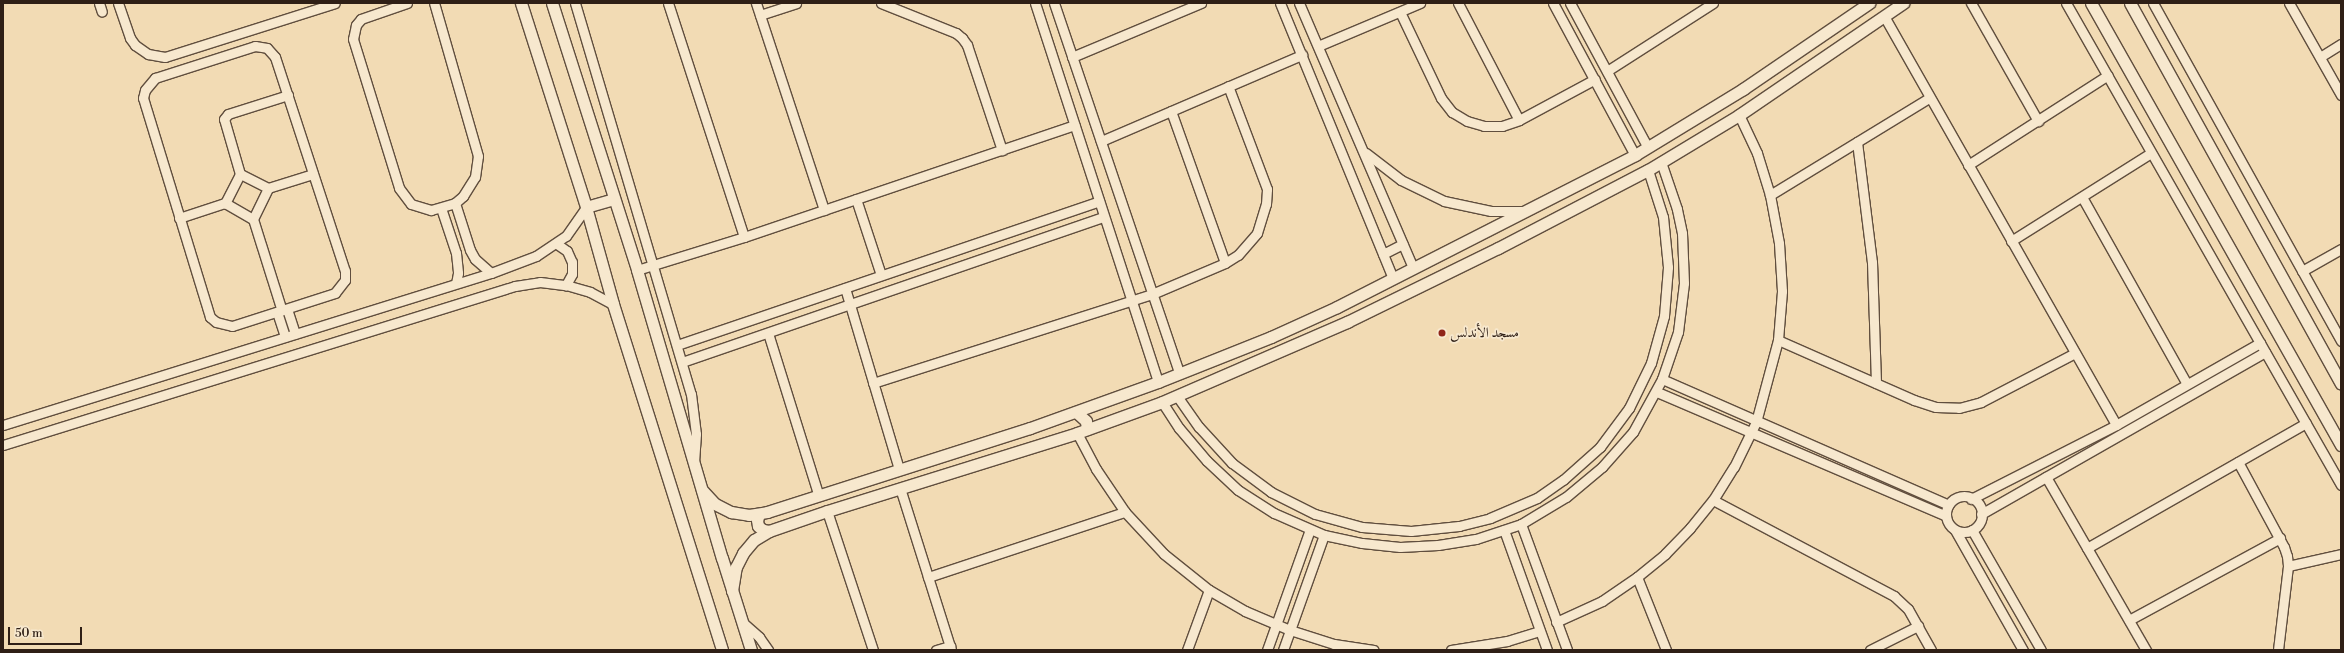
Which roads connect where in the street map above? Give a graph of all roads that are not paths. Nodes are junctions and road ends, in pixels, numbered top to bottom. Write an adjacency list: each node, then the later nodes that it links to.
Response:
1 (118, 3): 2 (street)
2 (335, 3)
3 (407, 3): 73 (street)
4 (434, 3): 71 (street)
5 (521, 3): 72 (street)
6 (552, 3): 67 (street)
7 (575, 3): 86 (street)
8 (668, 3): 79 (street)
9 (756, 3): 31 (street)
10 (796, 3): 31 (street)
11 (881, 3): 55 (street)
12 (1035, 3): 51 (street)
13 (1054, 3): 36 (street)
14 (1201, 3): 36 (street)
15 (1280, 3): 35 (street)
16 (1299, 3): 34 (street)
17 (1420, 3): 30 (street)
18 (1458, 3): 49 (street)
19 (1553, 3): 40 (street)
20 (1570, 3): 38 (street)
21 (1713, 3): 38 (street)
22 (1869, 3): 42 (street)
23 (1903, 3): 32 (street)
24 (1971, 3): 50 (street)
25 (2066, 3): 39 (street)
26 (2091, 3): 131 (street)
27 (2130, 3): 116 (street)
28 (2153, 3): 89 (street)
29 (2289, 3): 37 (street)
30 (1400, 12): 34 (street); 49 (street)
31 (760, 15): 74 (street)
32 (1884, 16): 45 (street); 46 (street)
33 (2341, 44): 37 (street)
34 (1318, 46): 56 (street)
35 (1302, 55): 41 (street); 84 (street)
36 (1072, 57): 52 (street)
37 (2320, 57): 44 (street)
38 (1607, 71): 54 (street)
39 (2108, 76): 50 (street); 57 (street)
40 (1595, 79): 49 (street); 58 (street)
41 (1228, 86): 47 (street); 85 (street)
42 (1743, 89): 46 (street); 54 (street)
43 (288, 95): 62 (street); 63 (street); 77 (street)
44 (2341, 95)
45 (1929, 98): 53 (street); 60 (street)
46 (1753, 105): 48 (street)
47 (1171, 111): 52 (street); 85 (street)
48 (1739, 115): 59 (street); 65 (street)
49 (1519, 120)
50 (2038, 121): 60 (street)
51 (1075, 125): 55 (street); 69 (street)
52 (1101, 141): 96 (street)
53 (1857, 142): 65 (street); 115 (street)
54 (1647, 146): 58 (street)
55 (1002, 150): 68 (street)
56 (1363, 150): 75 (street); 82 (street)
57 (2151, 153): 66 (street); 106 (street)
58 (1635, 155): 75 (street)
59 (1661, 162): 61 (street); 112 (street)
60 (1968, 165): 80 (street)
61 (1648, 170): 119 (street); 119 (street)
62 (240, 174): 64 (street); 70 (street)
63 (313, 174): 64 (street); 100 (street)
64 (268, 188): 78 (street)
65 (1770, 195): 104 (street)
66 (2082, 197): 80 (street); 117 (street)
67 (614, 199): 72 (street); 88 (street)
68 (856, 199): 74 (street); 91 (street)
69 (1099, 201): 76 (street); 91 (street)
70 (225, 203): 77 (street); 78 (street)
71 (455, 203): 73 (street); 90 (street)
72 (586, 207): 81 (street); 98 (street)
73 (441, 208): 93 (street)
74 (824, 210): 79 (street)
75 (1523, 211): 87 (street)
76 (1104, 217): 97 (street); 99 (street)
77 (179, 218): 100 (street)
78 (253, 219): 100 (street)
79 (744, 237): 86 (street)
80 (2011, 241): 109 (street)
81 (557, 244): 90 (street); 94 (street)
82 (1403, 244): 84 (street); 87 (street)
83 (2341, 249): 89 (street)
84 (1383, 254): 92 (street)
85 (1225, 264): 96 (street)
86 (653, 265): 88 (street); 107 (street)
87 (1413, 268): 92 (street)
88 (637, 270): 132 (street)
89 (2302, 271): 105 (street)
90 (491, 273): 93 (street)
91 (881, 275): 95 (street)
92 (1393, 278): 111 (street)
93 (456, 283): 102 (street)
94 (566, 285): 98 (street); 130 (street)
95 (845, 288): 99 (street); 107 (street)
96 (1152, 294): 97 (street); 111 (street)
97 (1131, 301): 113 (street); 114 (street)
98 (613, 304): 171 (street)
99 (849, 305): 101 (street); 114 (street)
100 (282, 311): 102 (street); 103 (street)
101 (768, 333): 110 (street); 139 (street)
102 (295, 334): 103 (street)
103 (285, 337): 126 (street)
104 (1778, 340): 115 (street); 124 (street)
105 (2341, 341)
106 (2260, 343): 108 (street); 117 (street)
107 (677, 345): 110 (street)
108 (2265, 352): 125 (street); 135 (street)
109 (2075, 353): 115 (street); 127 (street)
110 (682, 362): 132 (street)
111 (1180, 373): 113 (street)
112 (1662, 379): 118 (street); 124 (street)
113 (1158, 382): 120 (street)
114 (873, 383): 134 (street)
115 (1876, 383)
116 (2341, 383)
117 (2187, 384): 127 (street)
118 (1657, 392): 129 (street); 148 (street)
119 (1178, 396): 121 (street)
120 (1102, 402): 122 (street); 123 (street)
121 (1162, 402): 123 (street); 149 (street)
122 (1076, 412): 128 (street); 134 (street)
123 (1109, 422): 128 (street)
124 (1756, 422): 129 (street); 142 (street)
125 (2306, 423): 133 (street); 136 (street)
126 (3, 425)
127 (2116, 425): 140 (street)
128 (1082, 431): 137 (street); 144 (street)
129 (1752, 431): 141 (street); 147 (street)
130 (3, 445)
131 (2341, 445)
132 (694, 462): 138 (street)
133 (2238, 462): 155 (street); 156 (street)
134 (899, 469): 139 (street)
135 (2046, 478): 146 (street); 156 (street)
136 (2341, 486)
137 (900, 488): 143 (street); 159 (street)
138 (702, 490): 145 (street); 162 (street)
139 (818, 494): 145 (street)
140 (1972, 499): 142 (street); 146 (street)
141 (1713, 500): 160 (street); 167 (street)
142 (1949, 505): 147 (street)
143 (827, 511): 153 (street); 174 (street)
144 (1125, 512): 159 (street); 161 (street)
145 (759, 514): 153 (street)
146 (1981, 514): 152 (street)
147 (1946, 516): 151 (street)
148 (1521, 524): 150 (street); 165 (street)
149 (1310, 529): 154 (street); 166 (street)
150 (1504, 530): 154 (street); 169 (street)
151 (1955, 530): 152 (street); 187 (street)
152 (1972, 530): 188 (street)
153 (769, 531): 162 (street)
154 (1324, 535): 168 (street)
155 (2280, 538): 158 (street); 163 (street)
156 (2087, 548): 163 (street)
157 (2341, 554): 158 (street)
158 (2288, 566): 190 (street)
159 (928, 577): 170 (street)
160 (1638, 577): 165 (street); 184 (street)
161 (1209, 590): 166 (street); 176 (street)
162 (732, 591): 164 (street)
163 (2129, 620): 189 (street)
164 (742, 622): 172 (street); 173 (street)
165 (1556, 622): 183 (street)
166 (1276, 625): 168 (street); 177 (street)
167 (1918, 626): 185 (street); 186 (street)
168 (1290, 630): 178 (street); 179 (street)
169 (1540, 631): 181 (street); 182 (street)
170 (951, 648): 175 (street)
171 (722, 650)
172 (751, 650)
173 (768, 650)
174 (873, 650)
175 (936, 650)
176 (1187, 650)
177 (1267, 650)
178 (1283, 650)
179 (1374, 650)
180 (1451, 650): 181 (street)
181 (1463, 650)
182 (1547, 650)
183 (1567, 650)
184 (1666, 650)
185 (1870, 650)
186 (1931, 650)
187 (2024, 650)
188 (2041, 650)
189 (2146, 650)
190 (2278, 650)

